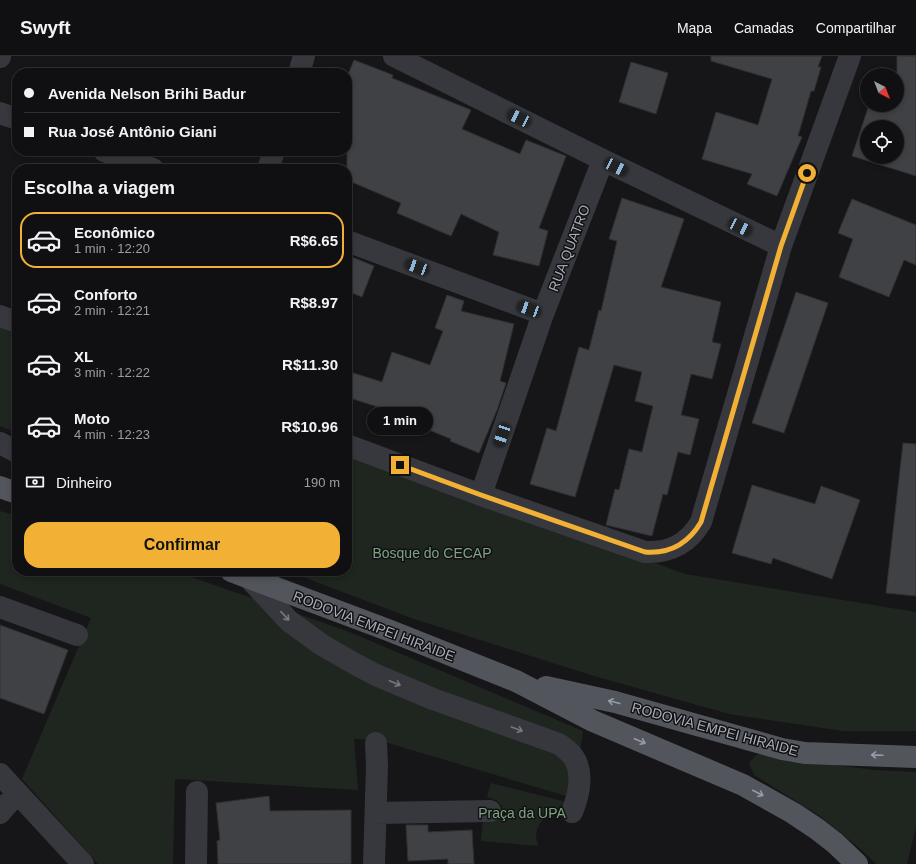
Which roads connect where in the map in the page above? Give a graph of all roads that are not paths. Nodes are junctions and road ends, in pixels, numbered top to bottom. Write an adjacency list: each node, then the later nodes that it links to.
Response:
1 (304, 56): 4 (street)
2 (394, 56): 8 (street)
3 (850, 56): 11 (street)
4 (300, 68)
5 (0, 113): 6 (street)
6 (12, 117)
7 (118, 156): 9 (street)
8 (603, 160): 11 (street); 12 (street, RUA QUATRO)
9 (139, 164)
10 (352, 243): 12 (street)
11 (781, 246): 20 (street)
12 (543, 314): 20 (street, RUA QUATRO)
13 (0, 316): 14 (street)
14 (12, 320)
15 (0, 443): 17 (street)
16 (352, 447): 20 (street)
17 (12, 449)
18 (0, 487): 19 (main road)
19 (12, 491)
20 (481, 495)
21 (242, 576): 32 (street, one-way to 32)
22 (247, 576): 25 (main road, RODOVIA EMPEI HIRAIDE)
23 (0, 607): 24 (street)
24 (77, 635)
25 (516, 681): 27 (main road, RODOVIA EMPEI HIRAIDE, one-way to 25); 38 (main road, RODOVIA EMPEI HIRAIDE, one-way to 38)
26 (376, 743): 34 (street)
27 (916, 757)
28 (0, 774): 30 (street)
29 (197, 792): 36 (street)
30 (17, 793): 33 (street); 35 (street)
31 (490, 811): 34 (street)
32 (572, 812)
33 (0, 813)
34 (376, 813): 37 (street)
35 (83, 864)
36 (196, 864)
37 (374, 864)
38 (857, 864)

